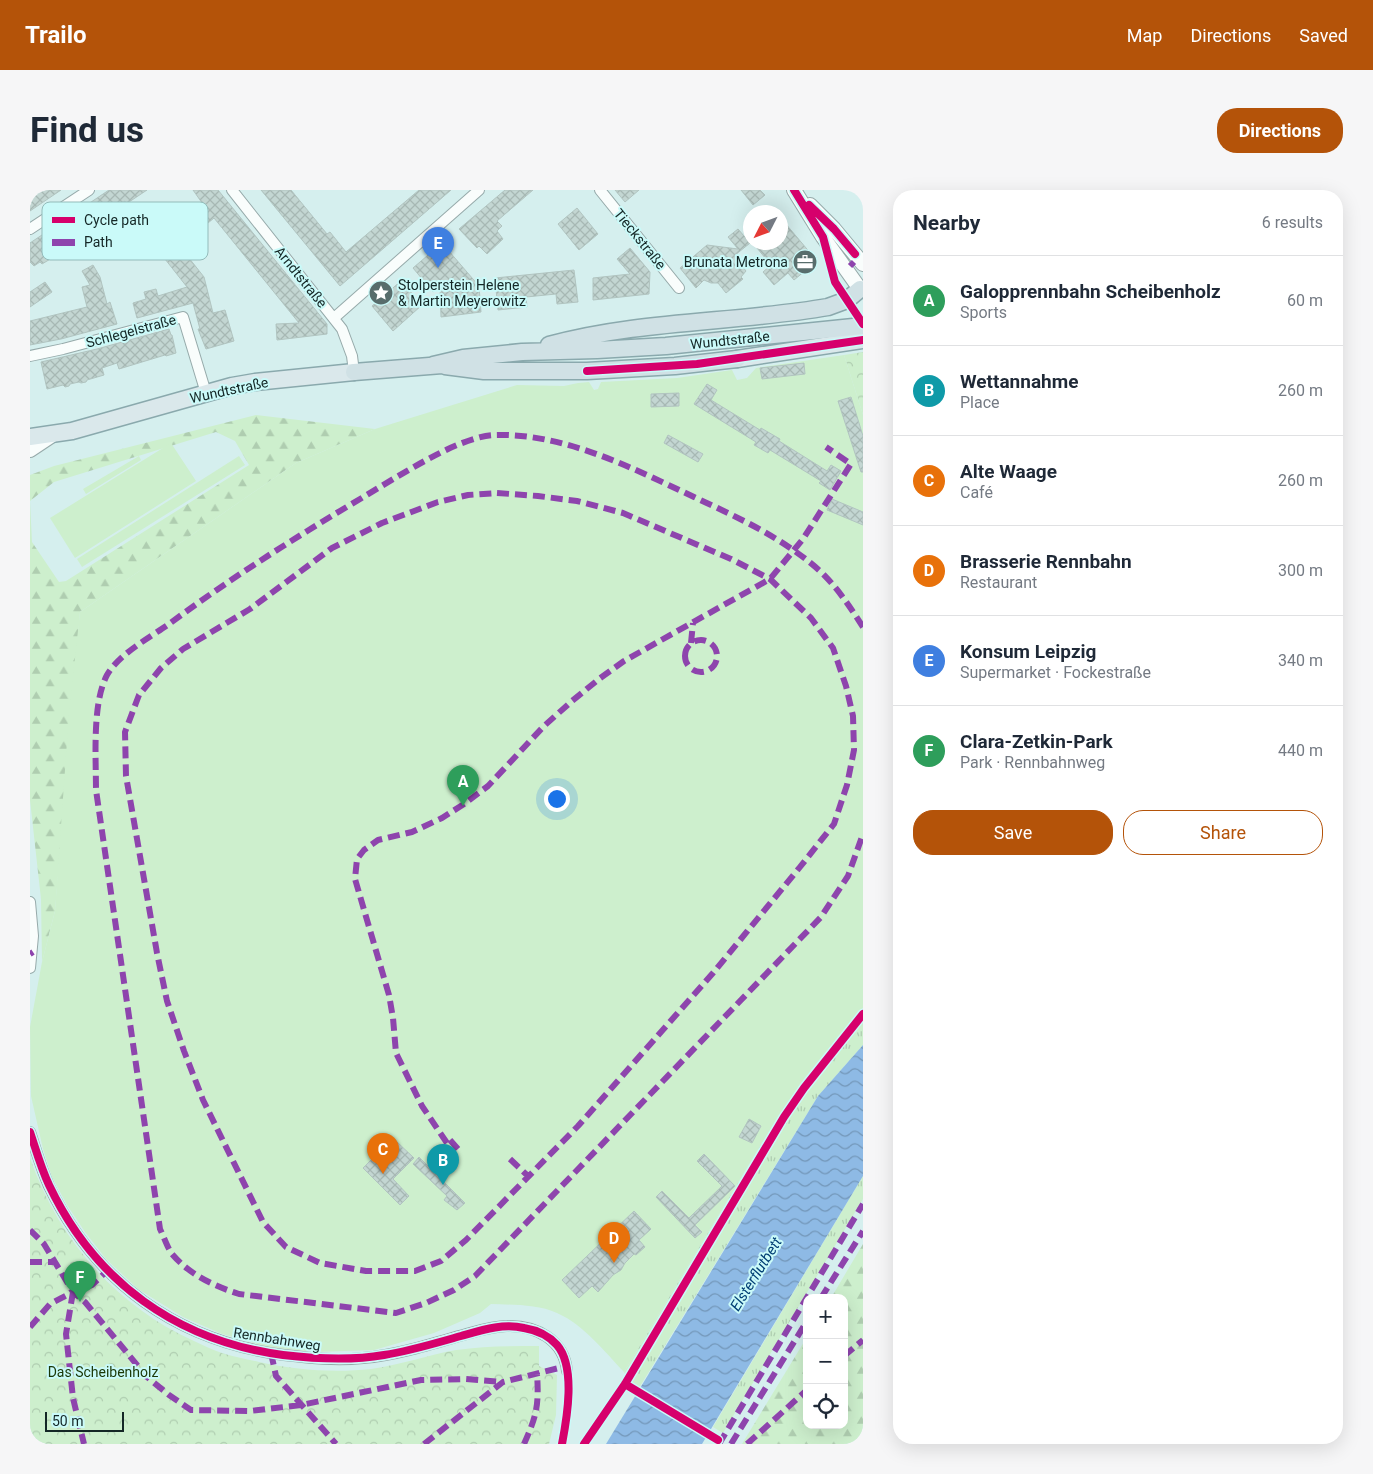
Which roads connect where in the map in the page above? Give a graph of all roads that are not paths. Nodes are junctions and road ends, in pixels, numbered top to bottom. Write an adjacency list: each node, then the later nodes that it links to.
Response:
1 (90, 190): 6 (street)
2 (232, 190): 12 (street, Arndtstraße)
3 (600, 190): 10 (street, Tieckstraße)
4 (794, 190): 9 (main road); 11 (main road)
5 (476, 191): 12 (street)
6 (72, 202)
7 (42, 221): 8 (street)
8 (30, 229)
9 (863, 264)
10 (679, 288)
11 (862, 290): 16 (highway)
12 (334, 318): 20 (street, Arndtstraße)
13 (863, 326): 15 (highway, Wundtstraße)
14 (863, 340): 18 (main road)
15 (597, 350): 16 (highway, Wundtstraße); 19 (highway, Wundtstraße)
16 (522, 352): 19 (highway, Wundtstraße)
17 (30, 356): 21 (street, Schlegelstraße)
18 (737, 359): 19 (highway)
19 (433, 365): 20 (highway, Wundtstraße)
20 (354, 372): 21 (main road, Wundtstraße)
21 (206, 394): 22 (main road, Wundtstraße)
22 (55, 434): 23 (main road, Wundtstraße); 24 (main road)
23 (30, 437)
24 (30, 450)
25 (30, 902): 26 (street)
26 (30, 968)
27 (30, 1132): 28 (street, Rennbahnweg)
28 (567, 1371)

